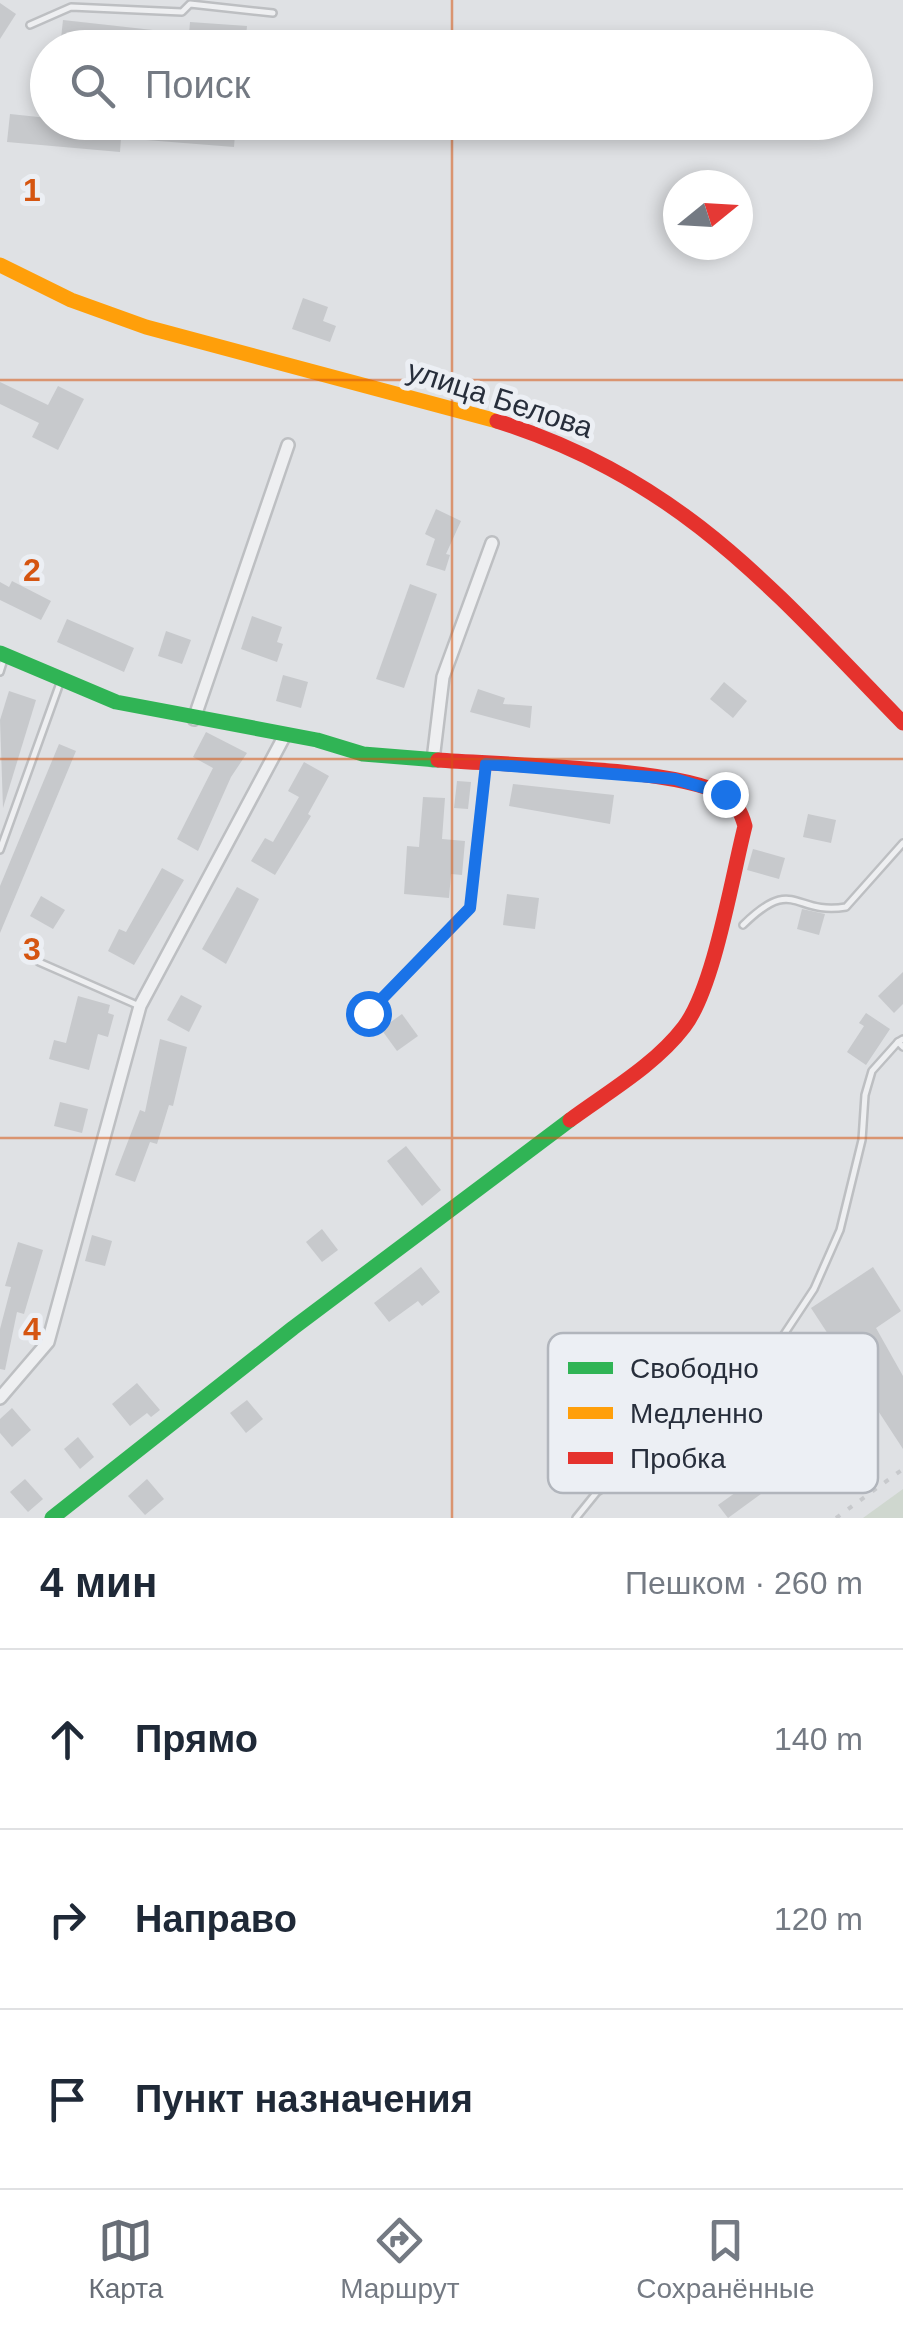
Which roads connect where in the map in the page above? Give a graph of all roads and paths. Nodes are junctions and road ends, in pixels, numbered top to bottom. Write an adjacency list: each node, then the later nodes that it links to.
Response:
1 (273, 12): 2 (lane)
2 (30, 25)
3 (0, 265): 10 (street, улица Белова)
4 (288, 445): 9 (street)
5 (492, 543): 12 (street)
6 (2, 654): 7 (lane); 8 (street)
7 (0, 672)
8 (61, 679): 9 (street); 15 (lane)
9 (194, 718): 11 (street)
10 (903, 723)
11 (285, 735): 12 (street); 18 (street)
12 (433, 760): 13 (street)
13 (486, 764): 19 (lane); 24 (street)
14 (903, 843): 16 (lane)
15 (0, 850)
16 (743, 925)
17 (39, 962): 18 (lane)
18 (140, 1006): 22 (street)
19 (368, 1013)
20 (901, 1043): 21 (lane)
21 (785, 1333)
22 (0, 1398)
23 (596, 1493): 25 (lane)
24 (52, 1518)
25 (576, 1518)

